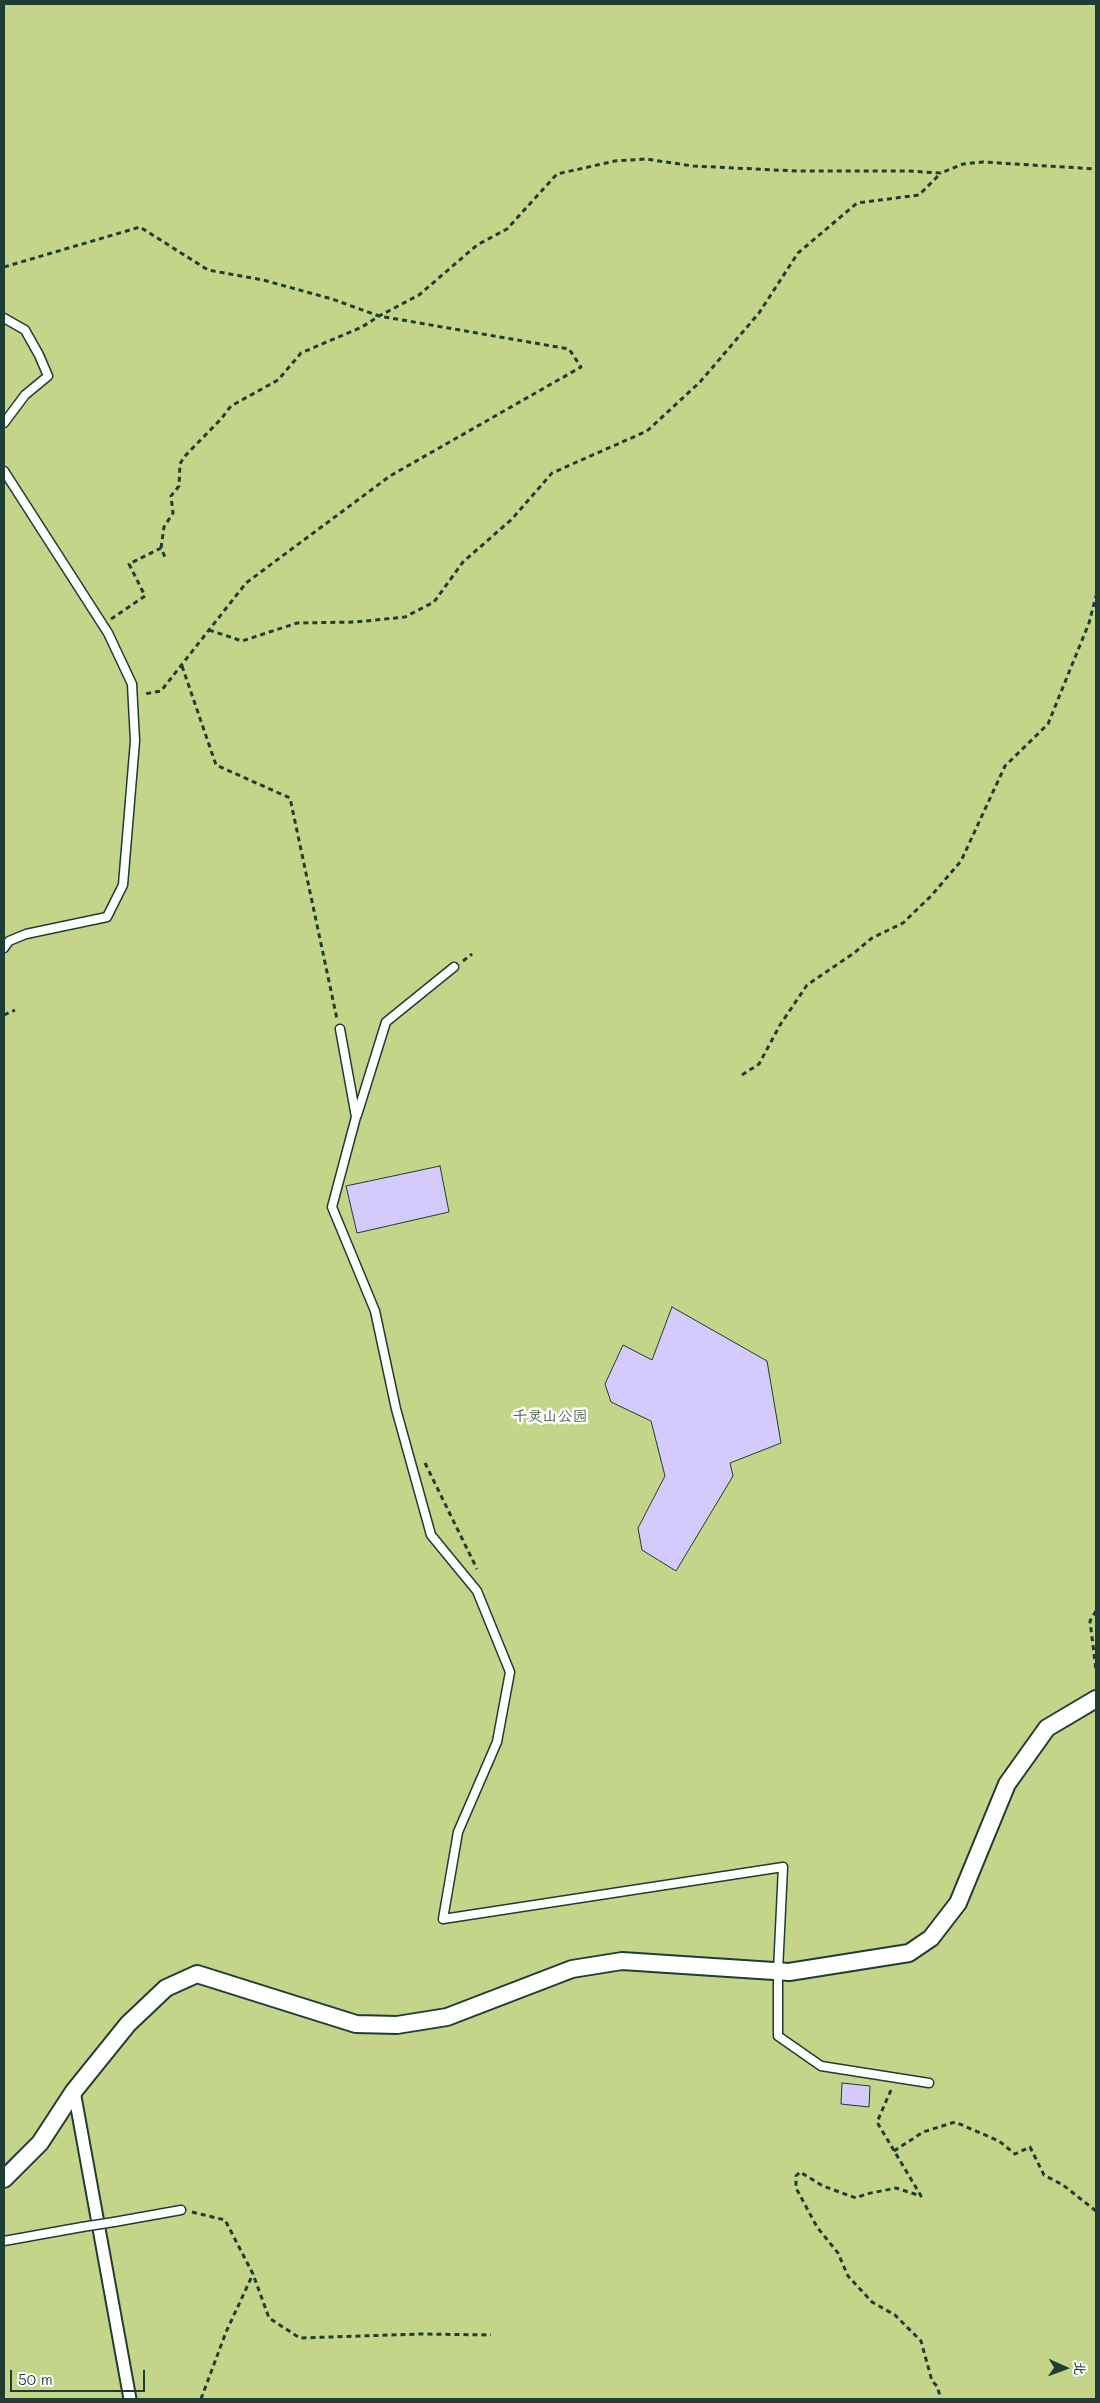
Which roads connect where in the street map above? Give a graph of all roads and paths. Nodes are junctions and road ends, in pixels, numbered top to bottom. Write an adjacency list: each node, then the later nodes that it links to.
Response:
1 (1096, 169): 2 (path)
2 (941, 173): 4 (path); 12 (path)
3 (4, 267): 4 (path)
4 (379, 316): 8 (path); 12 (path)
5 (4, 318): 6 (lane)
6 (4, 423)
7 (4, 471): 11 (lane)
8 (161, 548): 9 (path); 11 (path)
9 (165, 557)
10 (1096, 596): 20 (path)
11 (102, 624): 14 (lane)
12 (209, 630): 13 (path)
13 (182, 665): 14 (path); 19 (path)
14 (133, 696): 15 (lane)
15 (4, 948)
16 (454, 967): 21 (lane)
17 (15, 1010): 18 (path)
18 (4, 1014)
19 (340, 1029): 21 (lane)
20 (742, 1075)
21 (356, 1117): 23 (lane)
22 (424, 1460): 23 (path)
23 (477, 1591): 27 (lane)
24 (1096, 1611): 25 (path)
25 (1096, 1670)
26 (1096, 1699): 27 (street)
27 (778, 1971): 28 (lane); 30 (street)
28 (894, 2078): 29 (lane); 31 (path)
29 (929, 2083)
30 (74, 2092): 32 (street); 38 (street)
31 (894, 2151): 34 (path); 40 (path)
32 (4, 2179)
33 (181, 2210): 35 (lane, bridge); 36 (path)
34 (1096, 2210)
35 (4, 2241)
36 (253, 2274): 37 (path); 39 (path)
37 (491, 2335)
38 (130, 2399)
39 (201, 2399)
40 (941, 2399)

